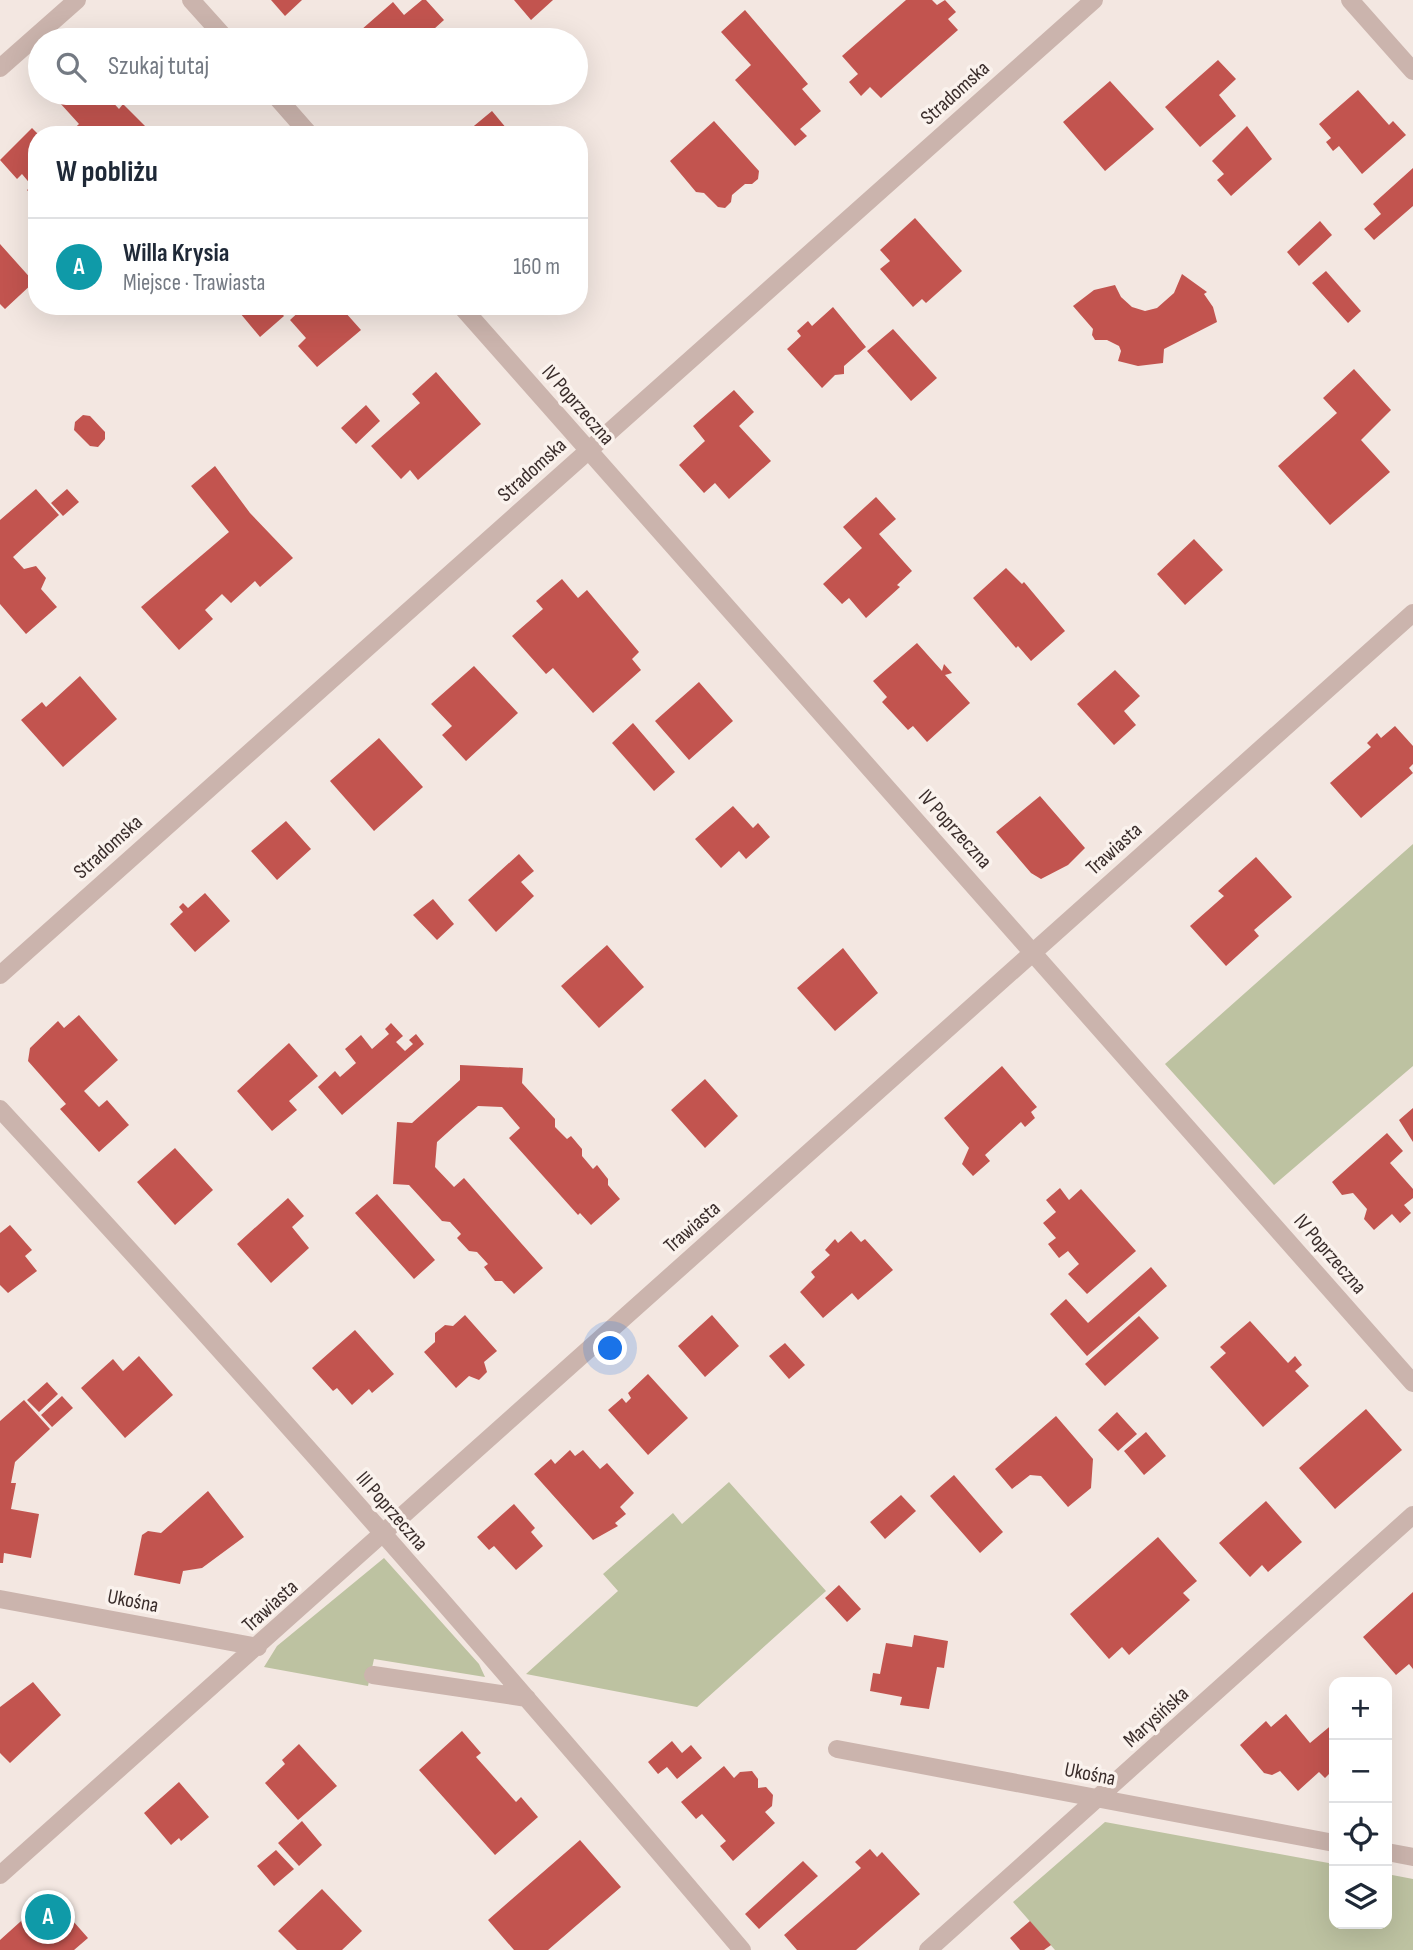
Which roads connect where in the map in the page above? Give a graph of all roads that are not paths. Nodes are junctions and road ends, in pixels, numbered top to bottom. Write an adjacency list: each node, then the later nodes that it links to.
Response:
1 (77, 0): 5 (street)
2 (191, 0): 6 (street)
3 (1094, 0): 13 (street, Stradomska)
4 (1350, 0): 9 (street)
5 (45, 28)
6 (216, 28)
7 (28, 43): 8 (street)
8 (0, 68)
9 (1413, 71)
10 (284, 105): 11 (street)
11 (302, 126)
12 (469, 315): 13 (street, IV Poprzeczna)
13 (588, 450): 15 (street, IV Poprzeczna); 16 (street, Stradomska)
14 (1413, 612): 15 (street, Trawiasta)
15 (1034, 952): 18 (street, IV Poprzeczna); 20 (street, Trawiasta)
16 (0, 975)
17 (0, 1109): 20 (street, III Poprzeczna)
18 (1413, 1383)
19 (1413, 1515): 26 (street, Marysińska)
20 (383, 1536): 22 (street, Trawiasta); 24 (street, III Poprzeczna)
21 (0, 1599): 22 (street, Ukośna)
22 (258, 1647): 30 (street, Trawiasta)
23 (373, 1675): 24 (street)
24 (527, 1698): 31 (street, III Poprzeczna)
25 (837, 1749): 26 (street, Ukośna)
26 (1099, 1799): 27 (street, Ukośna); 32 (street, Marysińska)
27 (1329, 1842)
28 (1392, 1853): 29 (street)
29 (1413, 1857)
30 (0, 1875)
31 (742, 1950)
32 (928, 1950)

